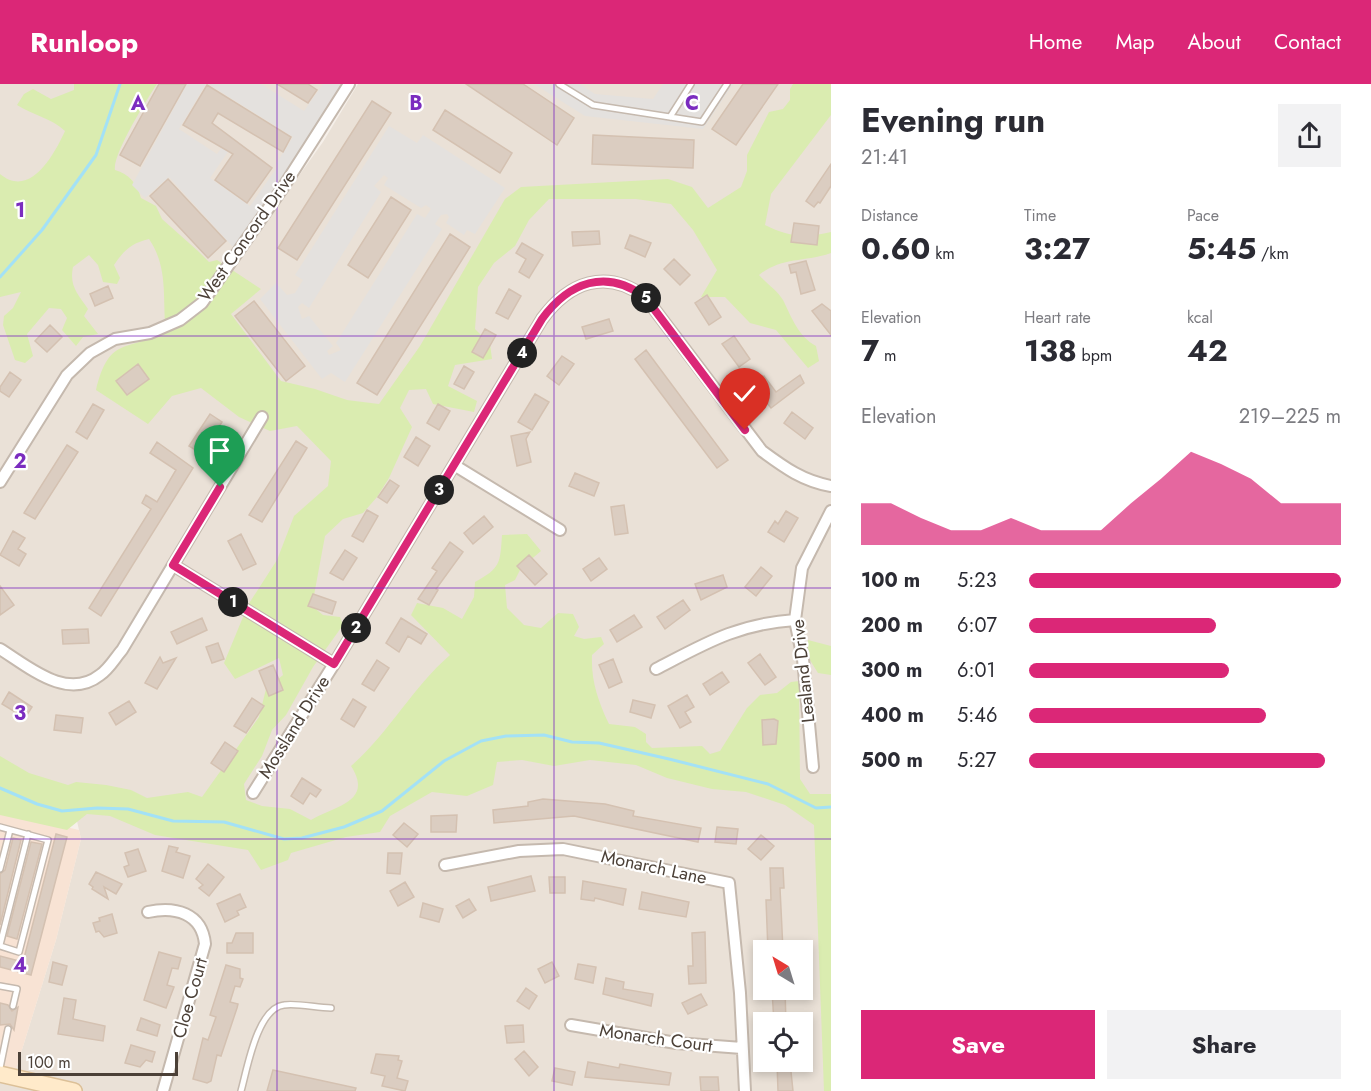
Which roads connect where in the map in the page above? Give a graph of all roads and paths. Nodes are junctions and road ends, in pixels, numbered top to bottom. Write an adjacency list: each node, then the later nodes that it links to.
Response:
1 (349, 84): 8 (street, West Concord Drive)
2 (559, 84): 5 (lane)
3 (691, 84): 5 (lane)
4 (727, 84): 5 (lane)
5 (670, 117)
6 (262, 417): 12 (street)
7 (454, 465): 9 (street, Mossland Drive); 11 (street); 15 (street, Mossland Drive)
8 (0, 482)
9 (831, 486)
10 (831, 511): 13 (street, Lealand Drive)
11 (560, 530)
12 (173, 565): 14 (street); 15 (street)
13 (795, 620): 16 (street); 17 (street, Lealand Drive)
14 (0, 649)
15 (334, 664): 18 (street, Mossland Drive)
16 (656, 669)
17 (813, 767)
18 (253, 793)
19 (0, 827): 20 (lane)
20 (10, 830): 21 (lane); 23 (lane)
21 (28, 834): 25 (lane); 25 (lane)
22 (445, 866): 32 (street, Monarch Lane)
23 (0, 869)
24 (148, 912): 36 (street, Cloe Court)
25 (0, 945)
26 (0, 986): 27 (lane)
27 (13, 1006)
28 (331, 1008): 37 (lane)
29 (571, 1025): 32 (street, Monarch Court)
30 (8, 1029): 31 (lane)
31 (2, 1046): 33 (lane)
32 (742, 1048): 38 (street, Monarch Lane)
33 (0, 1068)
34 (0, 1074): 35 (main road)
35 (74, 1091)
36 (163, 1091)
37 (241, 1091)
38 (745, 1091)

